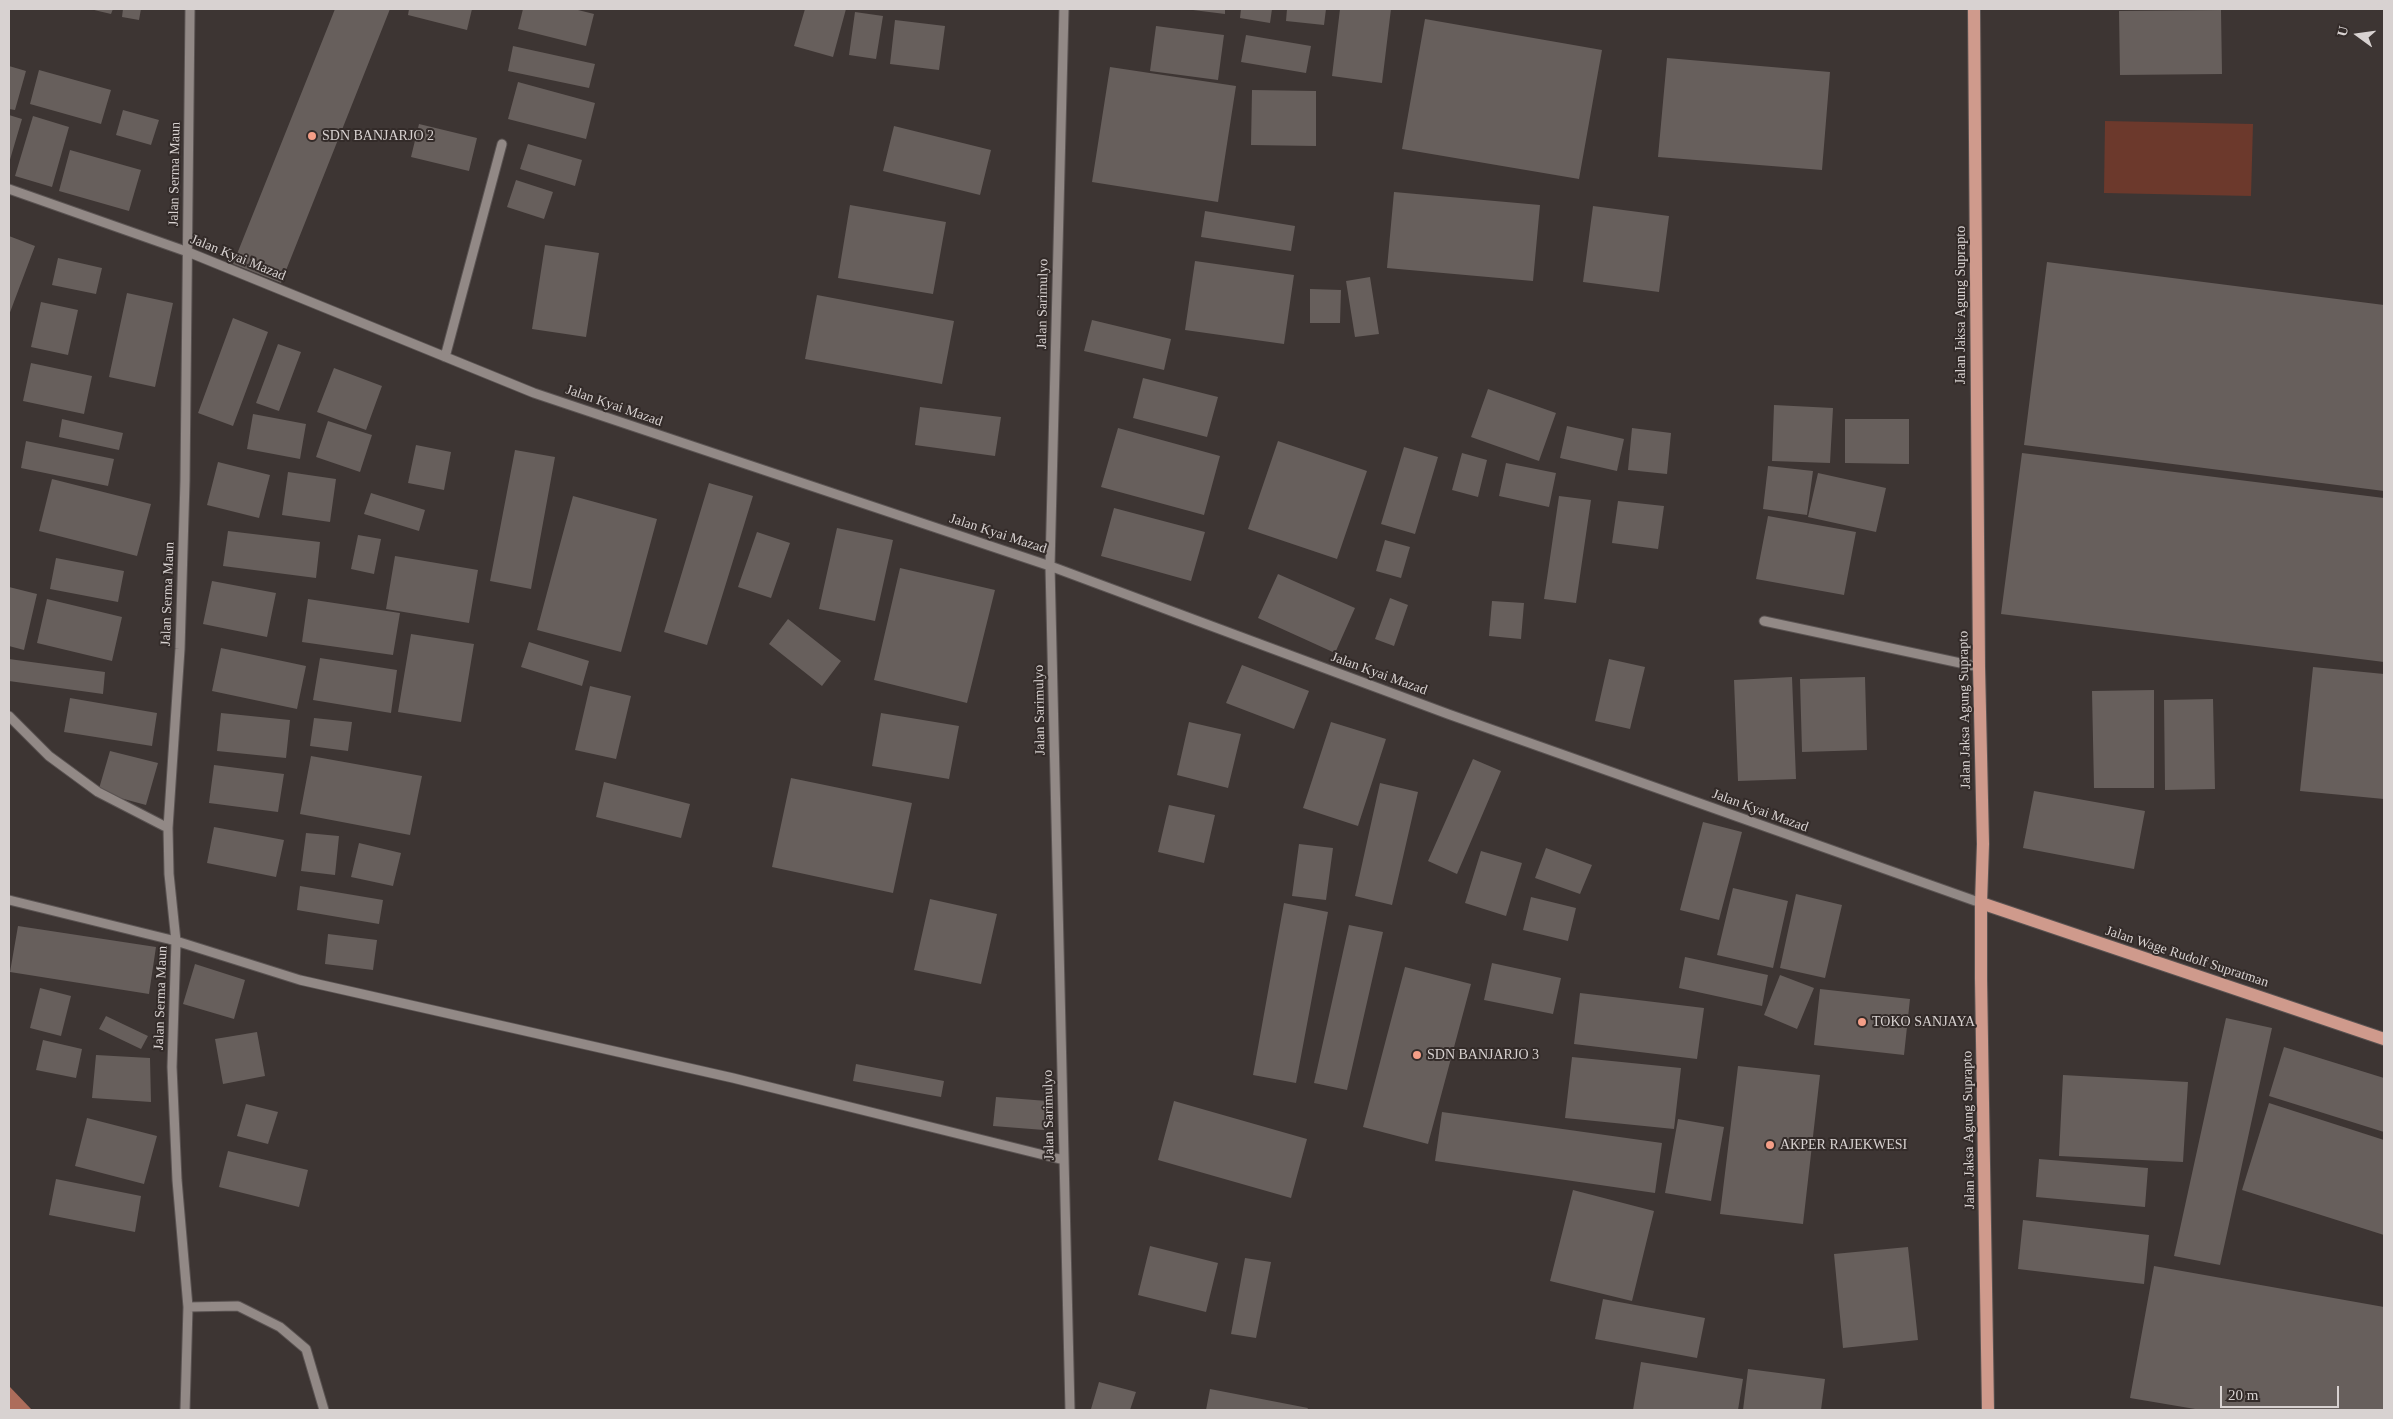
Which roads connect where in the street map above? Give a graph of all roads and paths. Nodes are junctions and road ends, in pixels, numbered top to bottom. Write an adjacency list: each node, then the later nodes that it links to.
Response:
1 (190, 9): 6 (street, Jalan Serma Maun)
2 (1064, 9): 8 (street, Jalan Sarimulyo)
3 (1974, 9): 10 (main road, Jalan Jaksa Agung Suprapto)
4 (502, 144): 7 (street)
5 (9, 189): 6 (street, Jalan Kyai Mazad)
6 (188, 252): 7 (street, Jalan Kyai Mazad); 12 (street, Jalan Serma Maun)
7 (444, 357): 8 (street, Jalan Kyai Mazad)
8 (1050, 566): 14 (street, Jalan Kyai Mazad); 17 (street, Jalan Sarimulyo)
9 (1764, 621): 10 (street)
10 (1979, 667): 14 (main road, Jalan Jaksa Agung Suprapto)
11 (9, 716): 12 (street)
12 (168, 828): 15 (street, Jalan Serma Maun)
13 (9, 900): 15 (street)
14 (1981, 903): 16 (main road, Jalan Wage Rudolf Supratman); 22 (main road, Jalan Jaksa Agung Suprapto)
15 (176, 941): 17 (street); 18 (street, Jalan Serma Maun)
16 (2384, 1039)
17 (1064, 1160): 21 (street, Jalan Sarimulyo)
18 (188, 1307): 19 (street, Jalan Serma Maun); 20 (street)
19 (185, 1410)
20 (324, 1410)
21 (1070, 1410)
22 (1988, 1410)

